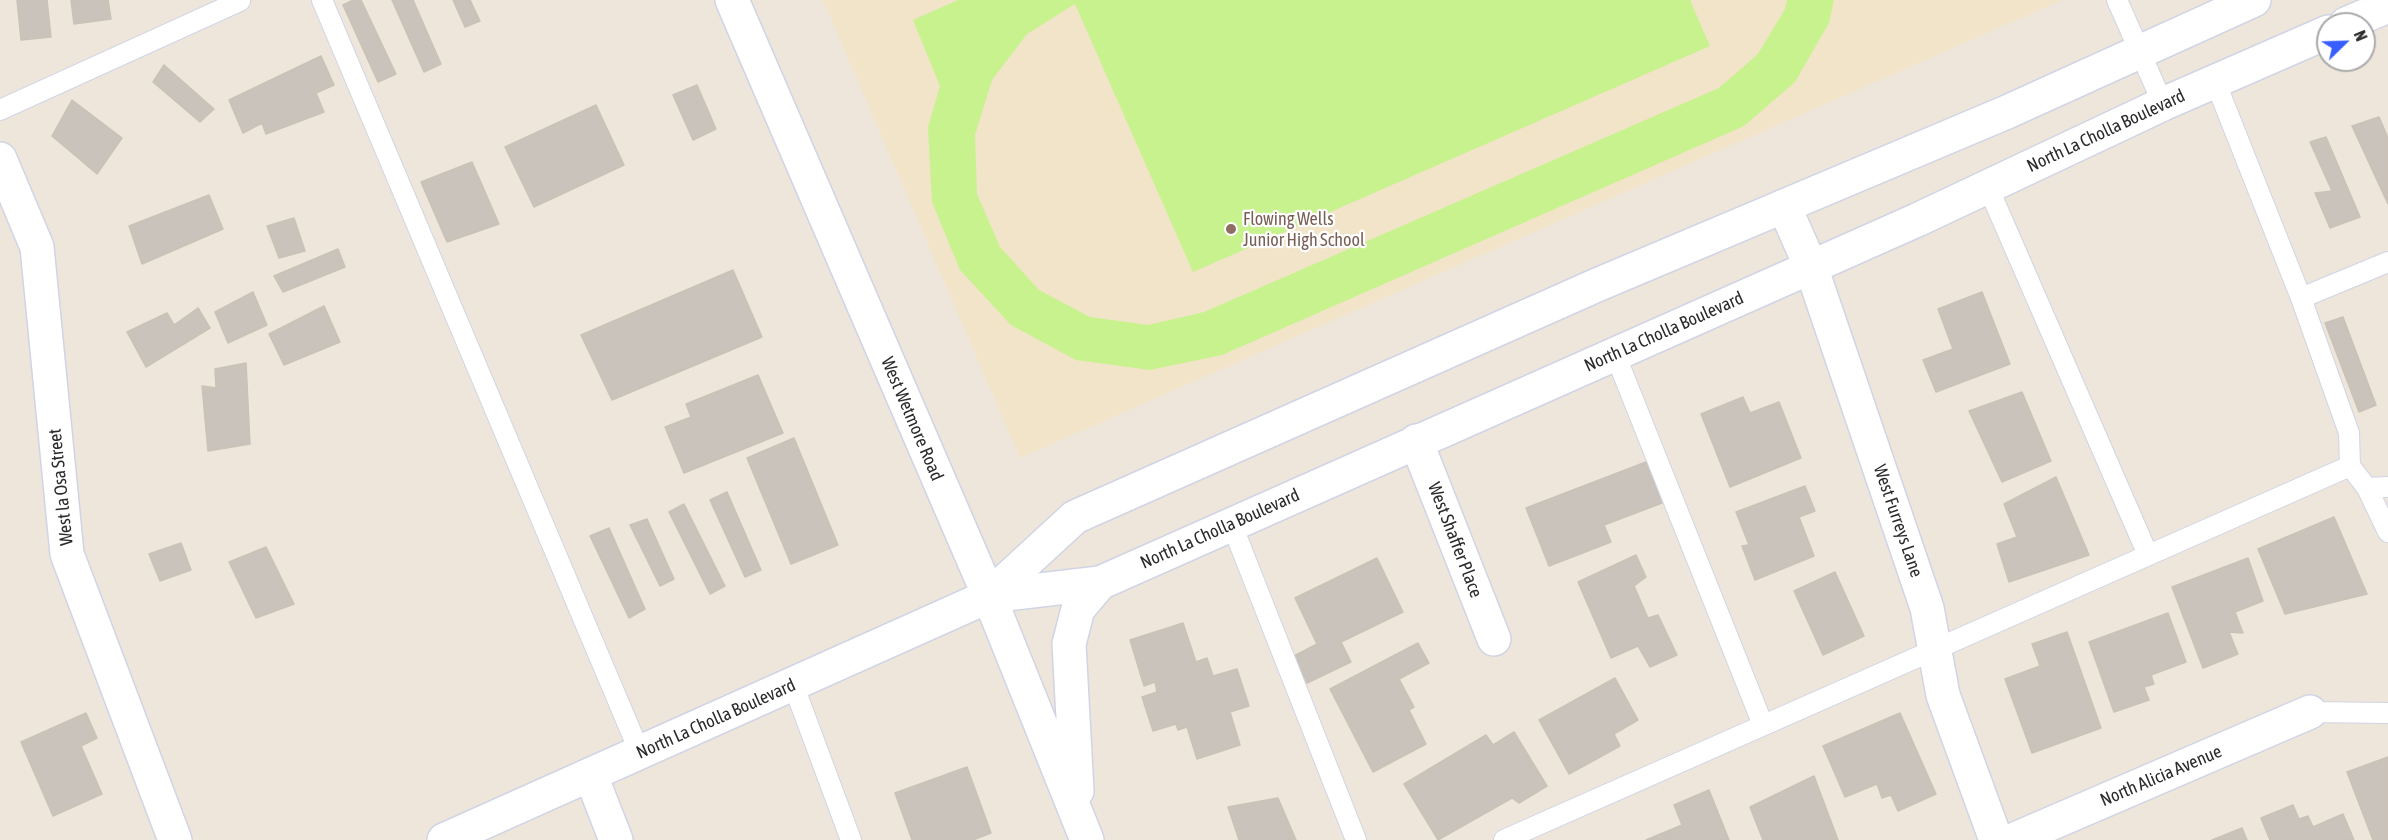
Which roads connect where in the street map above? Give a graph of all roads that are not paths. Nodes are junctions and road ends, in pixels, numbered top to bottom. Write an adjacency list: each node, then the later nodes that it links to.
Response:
1 (322, 0): 35 (lane)
2 (732, 0): 28 (street, West Wetmore Road)
3 (2117, 0): 9 (lane)
4 (2254, 0): 9 (street, North La Cholla Boulevard)
5 (240, 1): 12 (lane)
6 (2388, 6): 7 (street)
7 (2374, 12)
8 (2316, 37): 10 (street, North La Cholla Boulevard)
9 (2139, 52): 11 (lane); 15 (street, North La Cholla Boulevard)
10 (2215, 81): 11 (street, North La Cholla Boulevard); 18 (lane)
11 (2163, 104): 14 (street, North La Cholla Boulevard)
12 (0, 110)
13 (0, 159): 38 (street, West la Osa Street)
14 (1988, 187): 17 (street, North La Cholla Boulevard); 26 (lane)
15 (1784, 206): 17 (street, West Furreys Lane); 28 (street, North La Cholla Boulevard)
16 (2388, 262): 18 (lane)
17 (1811, 267): 19 (street, North La Cholla Boulevard); 30 (street, West Furreys Lane)
18 (2301, 298): 21 (lane)
19 (1615, 354): 20 (street, North La Cholla Boulevard); 34 (lane)
20 (1416, 441): 24 (street, North La Cholla Boulevard); 29 (street, West Shaffer Place)
21 (2350, 466): 23 (lane); 26 (lane)
22 (2388, 487): 23 (lane)
23 (2367, 488): 25 (lane)
24 (1232, 525): 27 (street, North La Cholla Boulevard); 42 (lane)
25 (2388, 532)
26 (2148, 555): 30 (lane)
27 (1100, 583): 28 (street, North La Cholla Boulevard); 37 (street)
28 (989, 597): 31 (street, North La Cholla Boulevard); 37 (street, West Wetmore Road)
29 (1494, 639)
30 (1935, 648): 34 (lane); 44 (street, West Furreys Lane)
31 (793, 684): 35 (street, North La Cholla Boulevard); 41 (lane)
32 (2310, 712): 33 (lane); 45 (street, North Alicia Avenue)
33 (2388, 713)
34 (1762, 725): 43 (lane)
35 (640, 753): 36 (street, North La Cholla Boulevard)
36 (591, 776): 39 (street, North La Cholla Boulevard); 40 (street)
37 (1083, 827)
38 (175, 840)
39 (444, 840)
40 (616, 840)
41 (851, 840)
42 (1356, 840)
43 (1504, 840)
44 (1996, 840)
45 (2013, 840)

